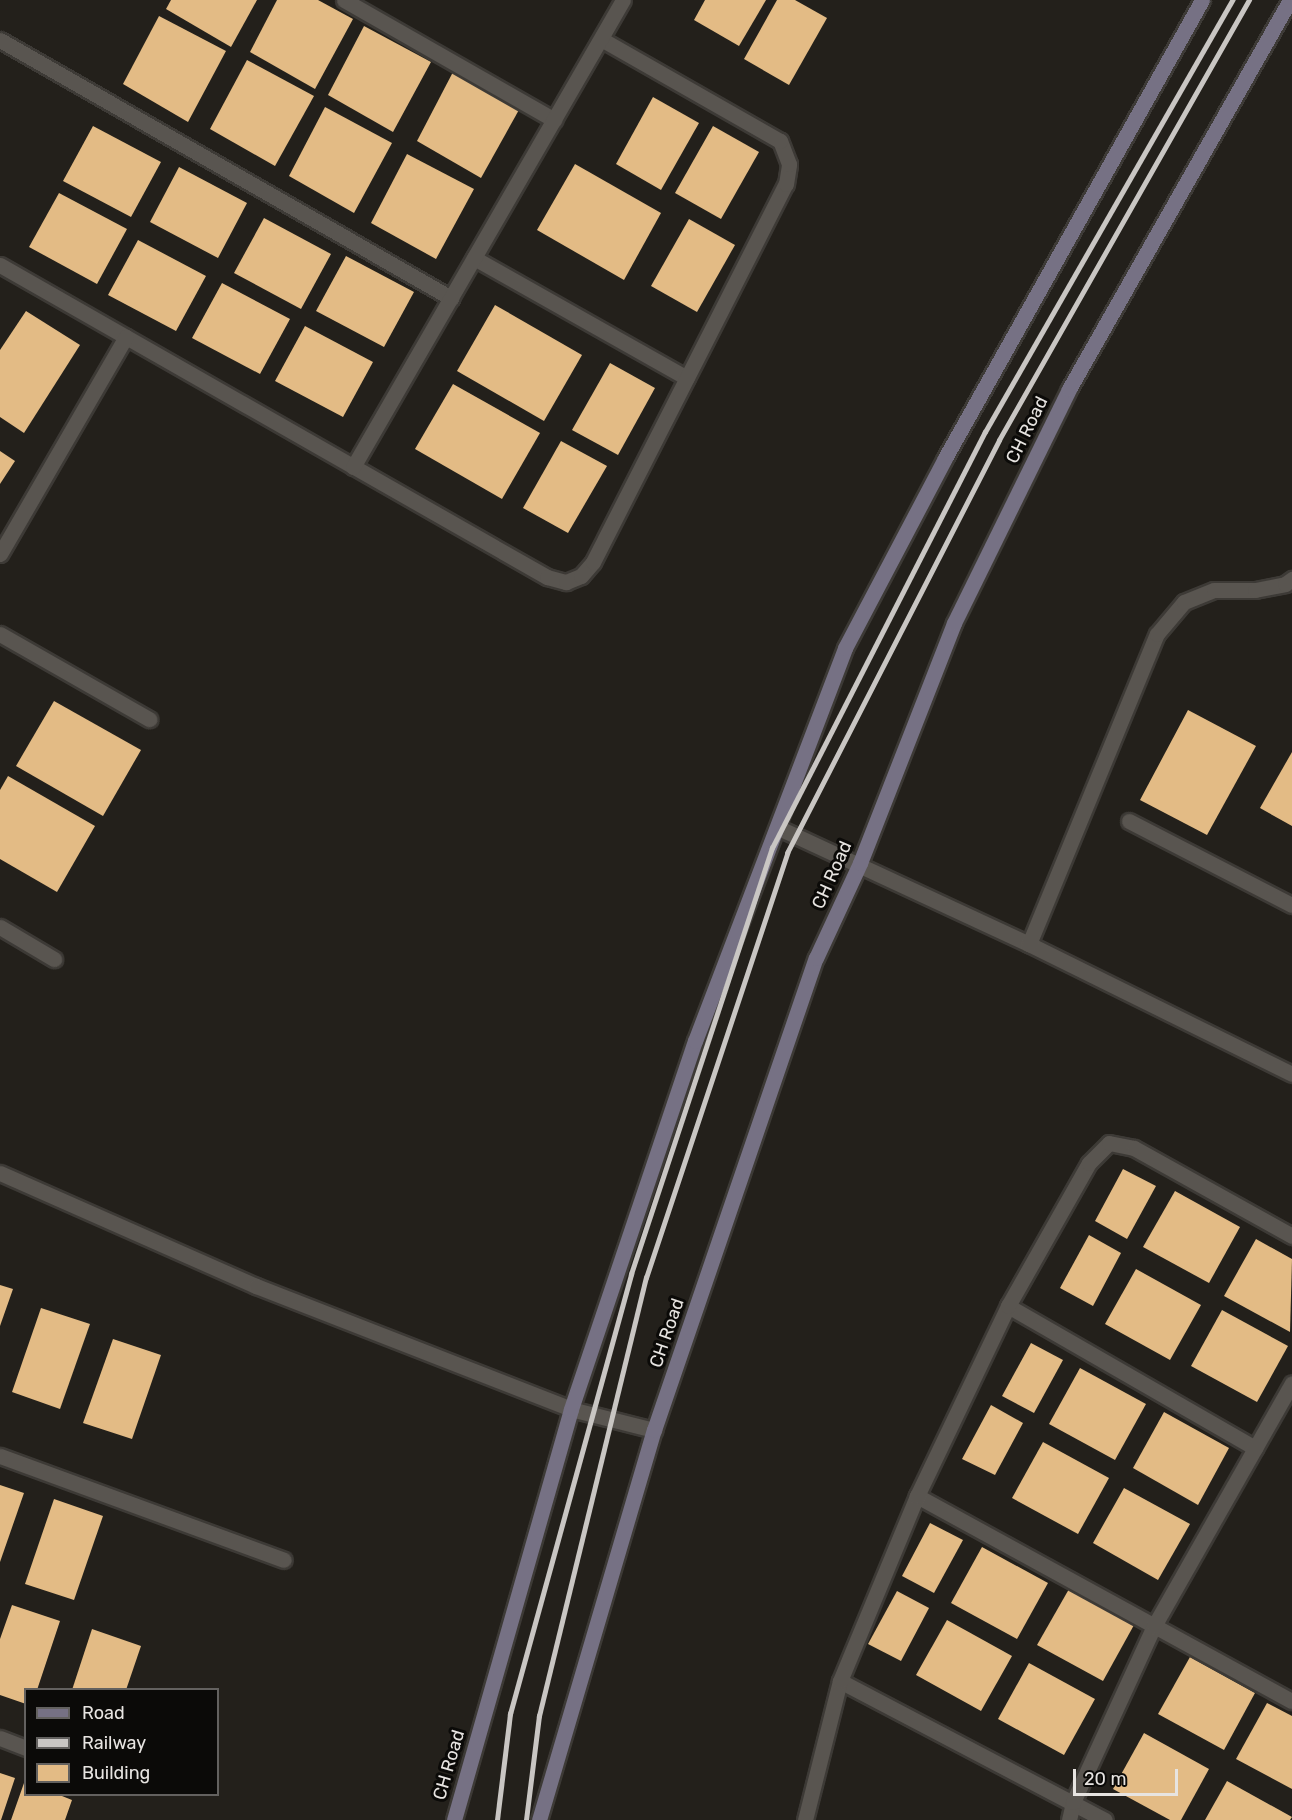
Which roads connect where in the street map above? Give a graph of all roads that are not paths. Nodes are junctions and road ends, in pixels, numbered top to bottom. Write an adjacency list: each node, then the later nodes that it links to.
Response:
1 (344, 0): 7 (street)
2 (623, 0): 5 (street)
3 (1202, 0): 19 (street, CH Road)
4 (1290, 0): 20 (street, CH Road)
5 (601, 39): 7 (street); 12 (street)
6 (0, 40): 10 (street)
7 (554, 120): 8 (street)
8 (474, 258): 10 (street); 12 (street)
9 (0, 265): 11 (street)
10 (451, 298): 13 (street)
11 (126, 337): 13 (street); 14 (street)
12 (687, 378): 13 (street)
13 (353, 467)
14 (0, 554)
15 (1290, 584): 23 (street)
16 (0, 634): 17 (street)
17 (149, 719)
18 (1129, 821): 21 (street)
19 (779, 828): 20 (street); 30 (street, CH Road)
20 (860, 863): 23 (street); 31 (street, CH Road)
21 (1292, 905)
22 (0, 927): 24 (street)
23 (1029, 944): 25 (street)
24 (54, 959)
25 (1292, 1074)
26 (0, 1173): 30 (street)
27 (1292, 1236): 28 (street)
28 (1008, 1306): 32 (street); 34 (street)
29 (1292, 1383): 32 (street)
30 (571, 1409): 31 (street); 42 (street, CH Road)
31 (654, 1430): 43 (street, CH Road)
32 (1255, 1448): 36 (street)
33 (0, 1456): 35 (street)
34 (917, 1496): 36 (street); 37 (street)
35 (284, 1560)
36 (1154, 1626): 38 (street); 41 (street)
37 (840, 1681): 41 (street); 44 (street)
38 (1292, 1701)
39 (0, 1738): 40 (street)
40 (24, 1747)
41 (1074, 1802): 45 (street); 46 (street)
42 (454, 1820)
43 (539, 1820)
44 (805, 1820)
45 (1069, 1820)
46 (1105, 1820)

